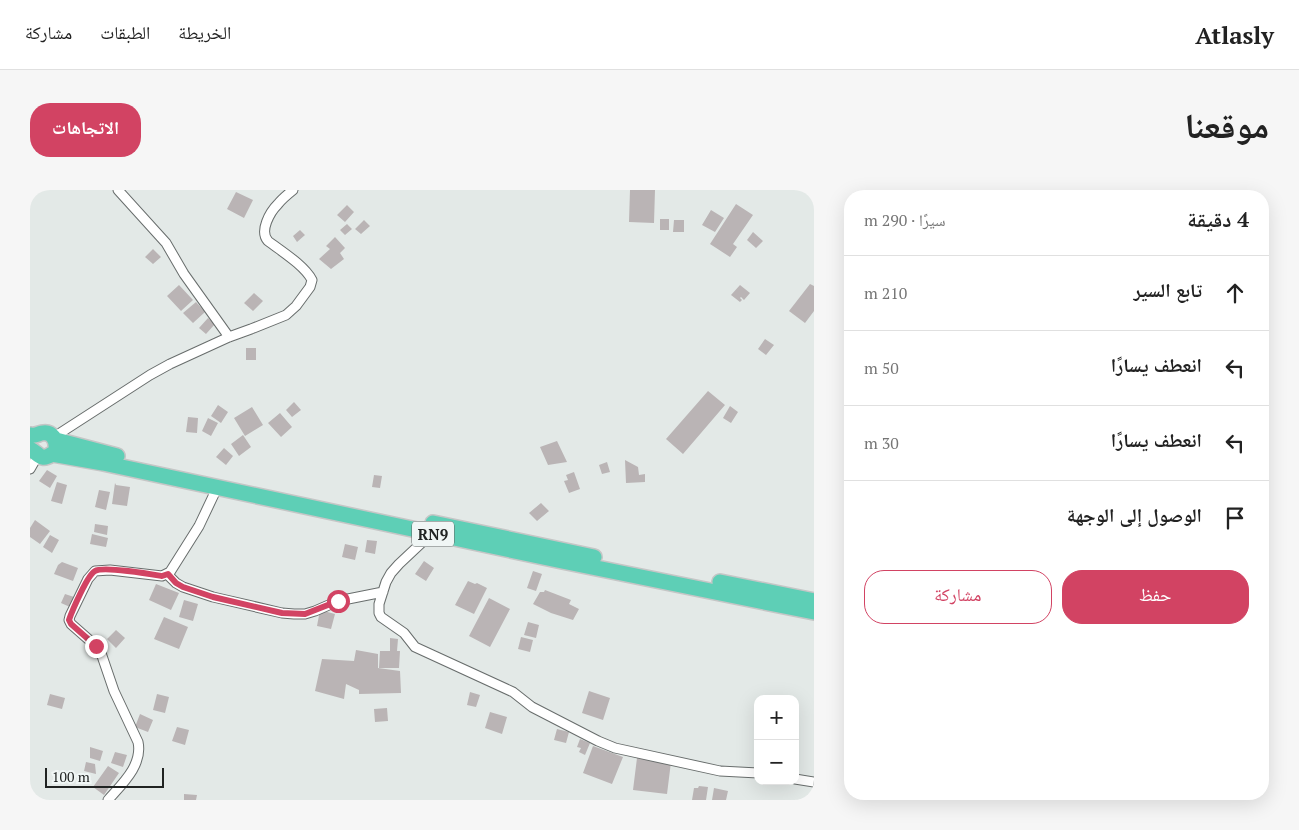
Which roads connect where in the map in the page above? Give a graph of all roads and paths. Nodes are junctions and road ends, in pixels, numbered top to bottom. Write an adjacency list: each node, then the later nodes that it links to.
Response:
1 (118, 190): 3 (street)
2 (294, 190): 3 (street)
3 (229, 337): 4 (street)
4 (38, 451): 5 (highway, RN9); 9 (highway, RN9)
5 (217, 488): 6 (highway, RN9); 7 (street)
6 (432, 533): 8 (street); 10 (highway, RN9)
7 (168, 574): 8 (street); 14 (street)
8 (383, 592): 11 (street)
9 (814, 601)
10 (814, 612)
11 (754, 773)
12 (799, 779): 13 (street)
13 (814, 782)
14 (108, 800)

